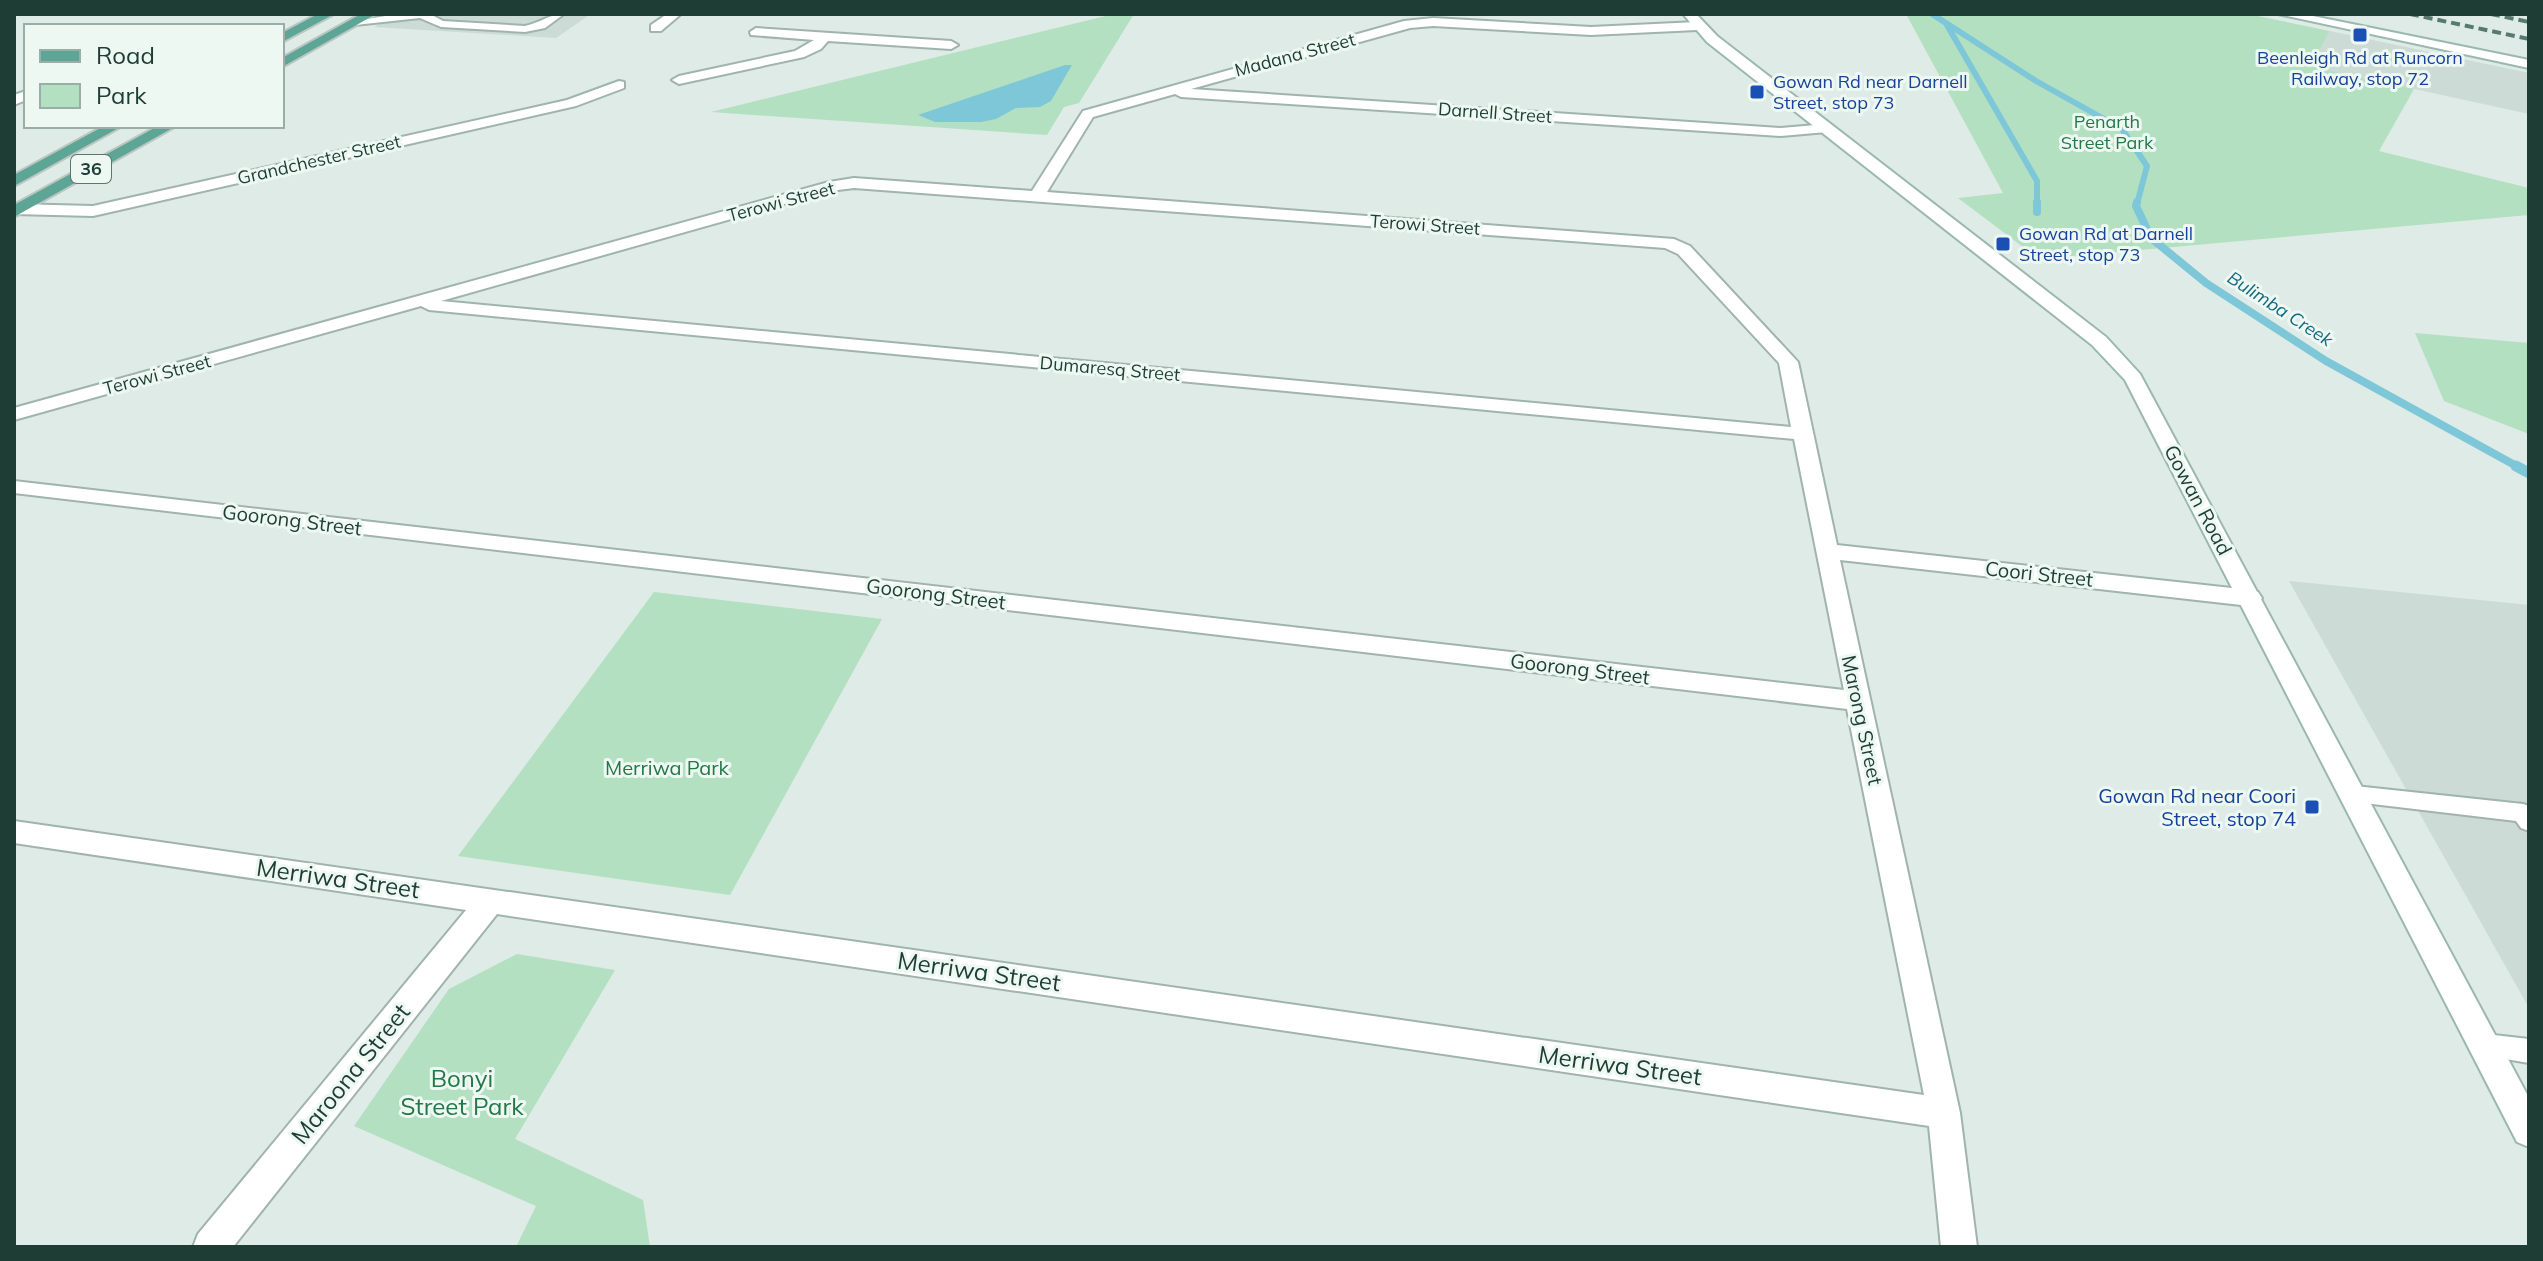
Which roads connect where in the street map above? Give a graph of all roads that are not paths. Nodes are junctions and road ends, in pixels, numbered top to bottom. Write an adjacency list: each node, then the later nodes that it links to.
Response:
1 (328, 14): 13 (main road)
2 (370, 14): 9 (main road)
3 (424, 14): 4 (lane); 9 (lane)
4 (559, 14)
5 (675, 14): 10 (street)
6 (2284, 14): 17 (street)
7 (2340, 14): 15 (street)
8 (1693, 20): 20 (street, Madana Street); 23 (street, Gowan Road)
9 (355, 22): 16 (main road)
10 (656, 28)
11 (756, 32): 12 (street)
12 (825, 36): 14 (street); 18 (street)
13 (284, 37)
14 (951, 45)
15 (2529, 53)
16 (284, 62)
17 (2529, 64)
18 (679, 80)
19 (619, 85): 26 (street, Grandchester Street)
20 (1163, 92): 23 (street, Darnell Street); 25 (street, Madana Street)
21 (111, 128): 24 (main road, 36)
22 (165, 128): 26 (main road, 36)
23 (1827, 128): 33 (street, Gowan Road)
24 (14, 181)
25 (1037, 196): 27 (street, Terowi Street); 28 (street, Terowi Street)
26 (15, 210)
27 (1668, 243): 30 (street, Marong Street)
28 (415, 304): 29 (street, Terowi Street); 30 (street, Dumaresq Street)
29 (14, 414)
30 (1804, 434): 32 (street, Marong Street)
31 (14, 487): 34 (street, Goorong Street)
32 (1828, 551): 33 (street, Coori Street); 34 (street, Marong Street)
33 (2250, 598): 35 (street, Gowan Road)
34 (1858, 701): 41 (street, Marong Street)
35 (2355, 795): 36 (lane); 39 (street, Gowan Road)
36 (2527, 816)
37 (14, 832): 38 (street, Merriwa Street)
38 (491, 901): 41 (street, Merriwa Street); 43 (street, Maroona Street)
39 (2485, 1046): 40 (lane); 42 (street, Gowan Road)
40 (2529, 1051)
41 (1944, 1113): 44 (street, Marong Street)
42 (2529, 1131)
43 (211, 1247)
44 (1959, 1247)

